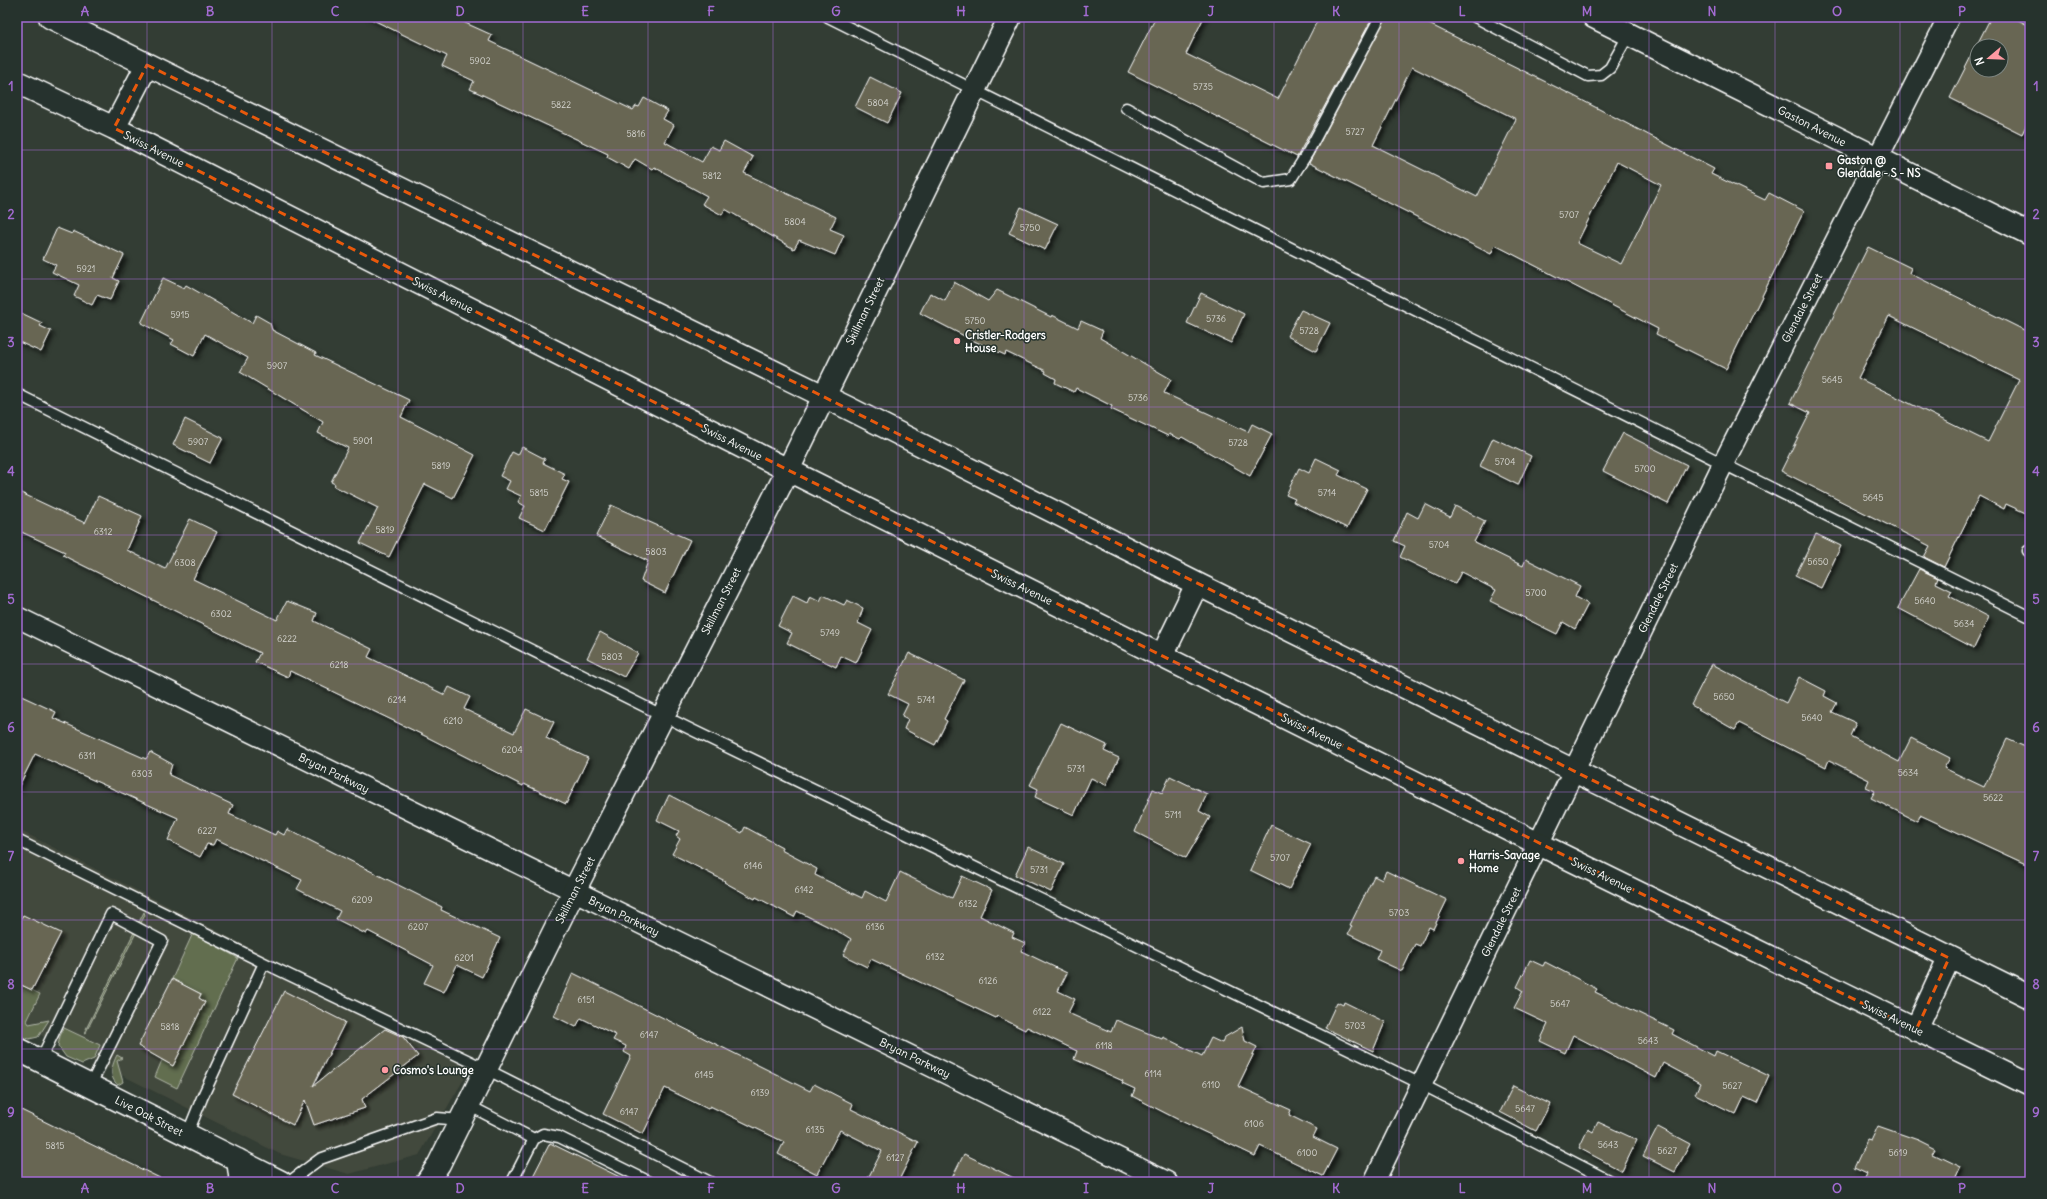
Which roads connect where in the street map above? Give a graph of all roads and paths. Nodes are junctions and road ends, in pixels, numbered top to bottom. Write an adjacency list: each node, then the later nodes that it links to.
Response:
1 (50, 17): 9 (street)
2 (828, 17): 11 (lane)
3 (1010, 17): 11 (street, Skillman Street)
4 (1380, 17): 12 (lane)
5 (1475, 17): 8 (lane)
6 (1594, 17): 8 (street, Gaston Avenue)
7 (1949, 17): 14 (street, Glendale Street)
8 (1629, 34): 14 (street, Gaston Avenue)
9 (147, 65): 13 (street); 17 (street)
10 (17, 82): 13 (street, Swiss Avenue)
11 (974, 90): 17 (street, Skillman Street); 18 (lane)
12 (1126, 108)
13 (114, 128): 19 (street, Swiss Avenue)
14 (1877, 158): 15 (street, Gaston Avenue); 18 (street, Glendale Street)
15 (2030, 234)
16 (17, 394): 24 (lane)
17 (823, 396): 19 (street, Skillman Street); 20 (street)
18 (1723, 464): 22 (lane); 25 (street, Glendale Street)
19 (788, 470): 23 (street, Swiss Avenue); 24 (street, Skillman Street)
20 (1197, 584): 23 (street); 25 (street)
21 (17, 617): 28 (street, Bryan Parkway)
22 (2030, 617)
23 (1162, 656): 27 (street, Swiss Avenue)
24 (663, 716): 28 (street, Skillman Street); 36 (lane)
25 (1574, 770): 27 (street, Glendale Street); 29 (street)
26 (17, 840): 30 (lane)
27 (1539, 844): 32 (street, Swiss Avenue); 36 (street, Glendale Street)
28 (574, 891): 35 (street, Skillman Street); 50 (street, Bryan Parkway)
29 (1949, 958): 31 (street); 32 (street)
30 (264, 963): 35 (lane); 40 (lane)
31 (2030, 997)
32 (1916, 1030): 38 (street, Swiss Avenue)
33 (17, 1049): 34 (street, Live Oak Street)
34 (40, 1061): 37 (street, Live Oak Street); 37 (lane)
35 (486, 1069): 39 (street, Skillman Street); 49 (lane)
36 (1421, 1084): 51 (street, Glendale Street); 52 (lane)
37 (90, 1086): 40 (street, Live Oak Street)
38 (2030, 1086)
39 (464, 1113): 41 (lane); 45 (lane); 46 (street, Skillman Street)
40 (187, 1135): 42 (street, Live Oak Street)
41 (534, 1139): 47 (lane); 48 (lane)
42 (238, 1160): 43 (street); 44 (street, Live Oak Street)
43 (241, 1182)
44 (281, 1182)
45 (289, 1182)
46 (427, 1182)
47 (512, 1182)
48 (650, 1182)
49 (710, 1182)
50 (1167, 1182)
51 (1374, 1182)
52 (1612, 1182)

